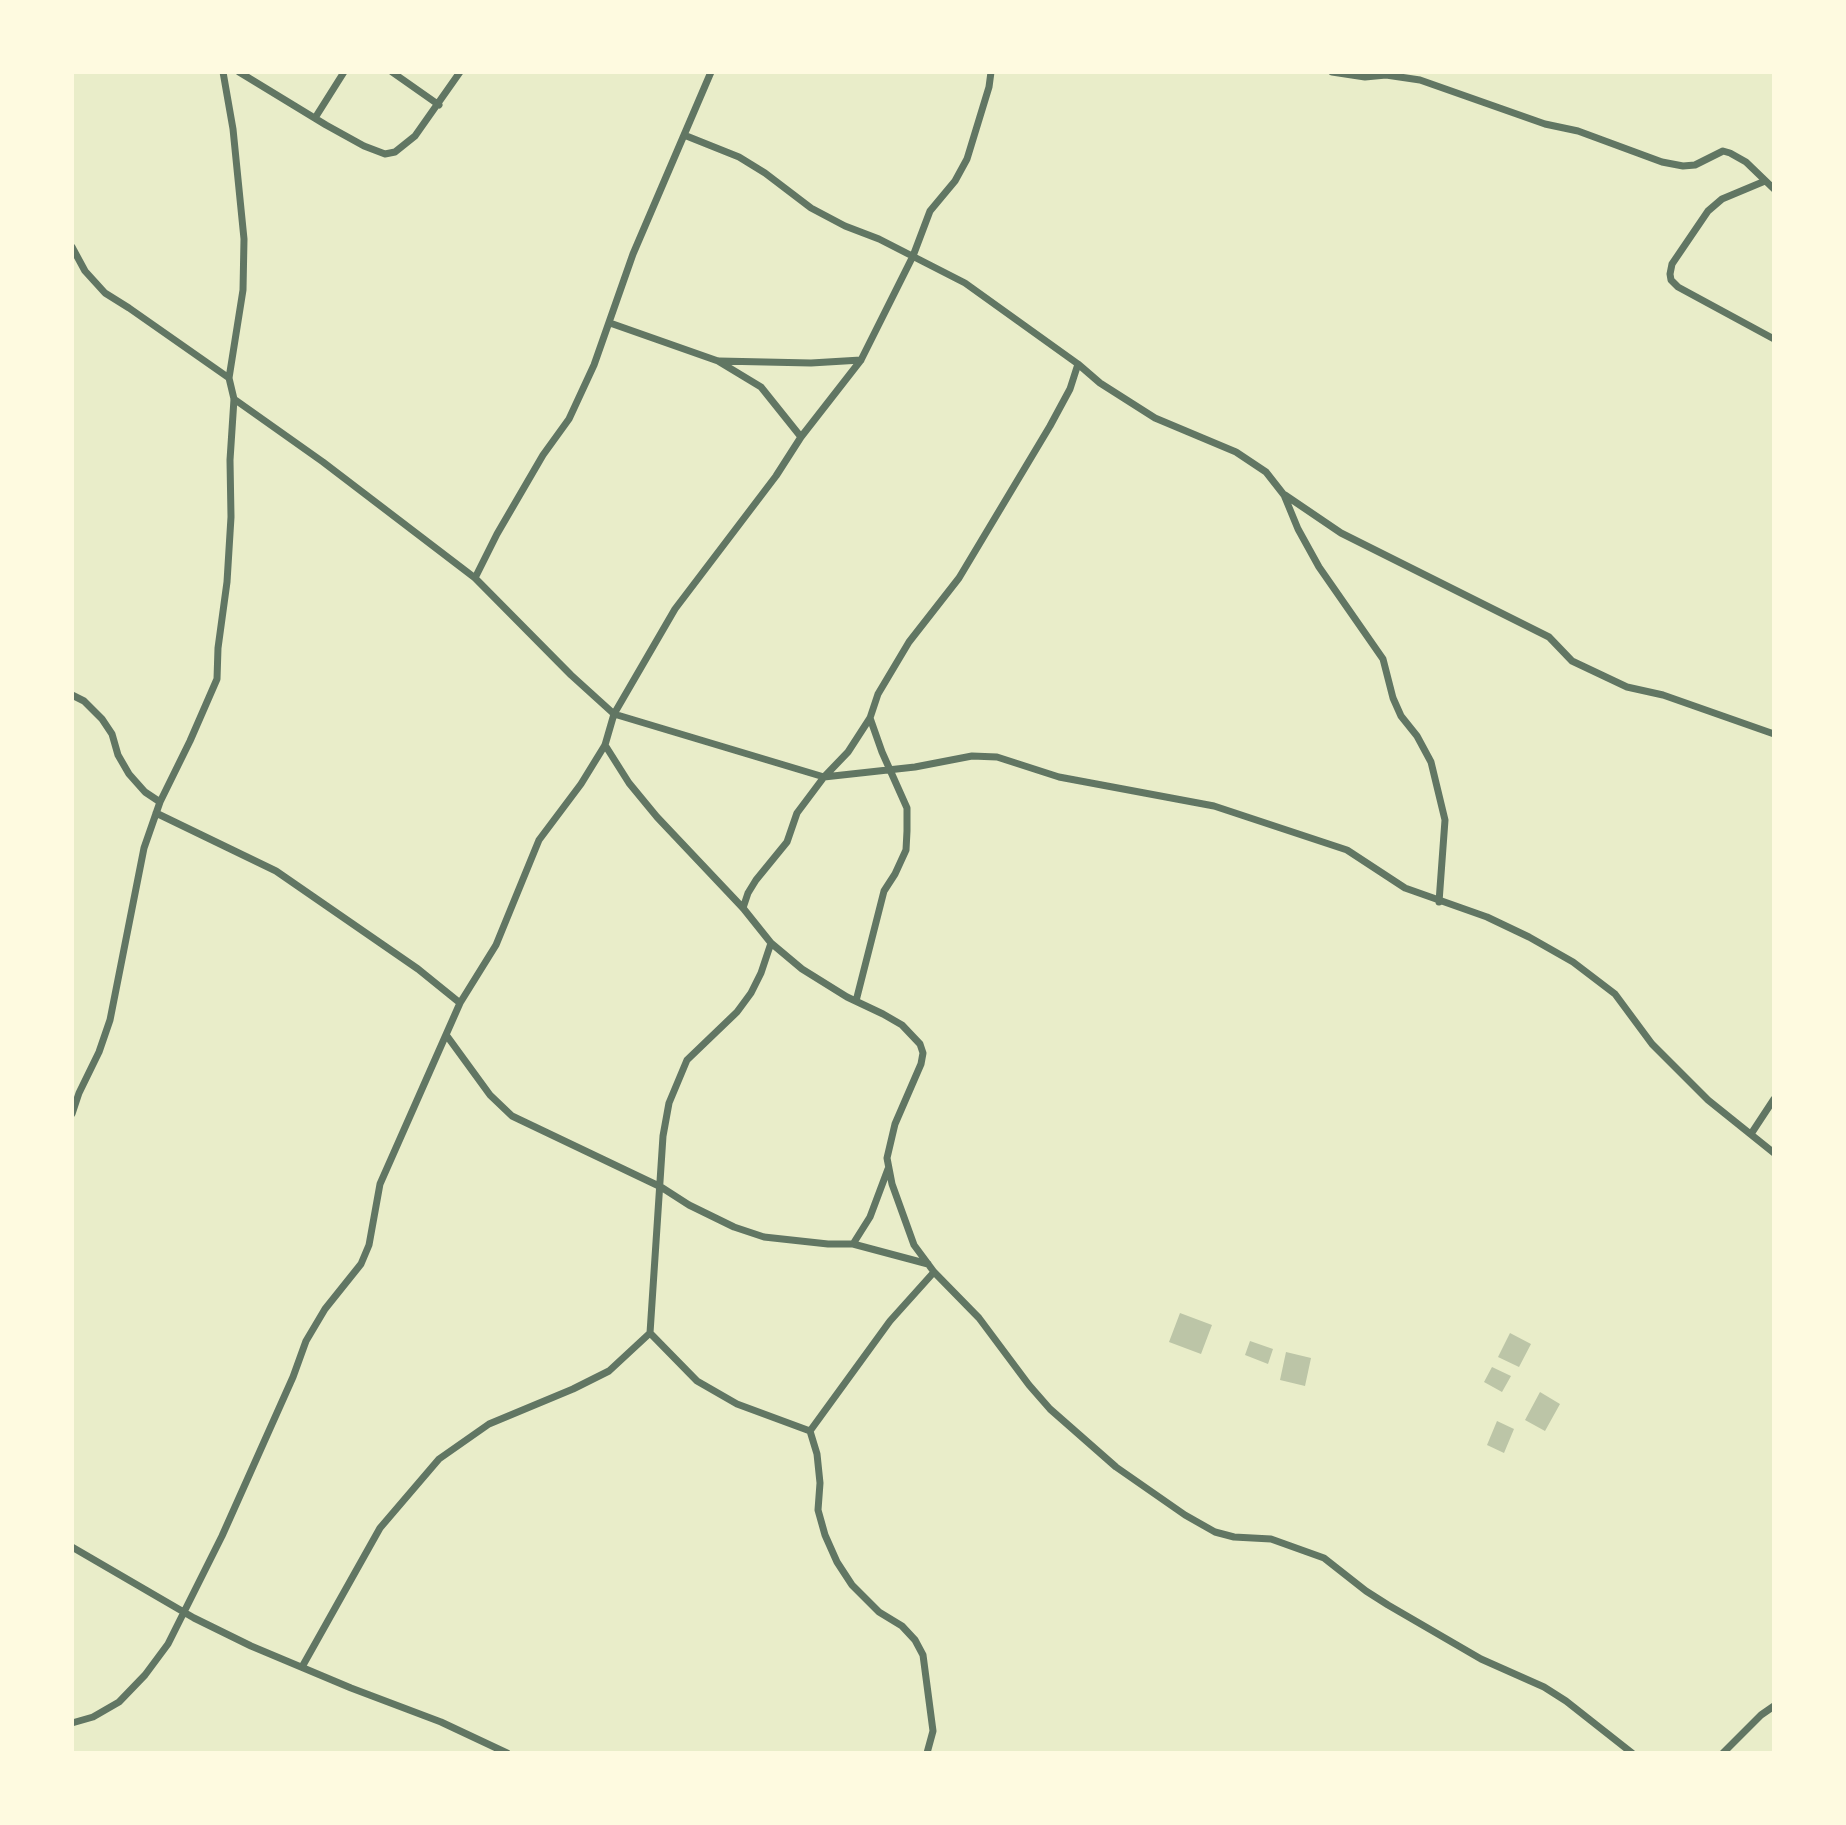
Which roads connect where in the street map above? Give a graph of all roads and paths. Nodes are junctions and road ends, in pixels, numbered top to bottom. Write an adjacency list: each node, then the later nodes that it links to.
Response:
1 (223, 72): 21 (street)
2 (239, 72): 10 (street)
3 (344, 72): 10 (street)
4 (392, 72): 9 (street)
5 (460, 72): 9 (street)
6 (710, 72): 11 (street)
7 (991, 72): 15 (street)
8 (1332, 72): 12 (street)
9 (439, 105): 10 (street)
10 (315, 118)
11 (684, 135): 15 (street); 16 (street)
12 (1765, 181): 13 (street); 17 (street)
13 (1774, 189)
14 (72, 247): 21 (street)
15 (913, 256): 18 (street); 20 (street)
16 (610, 323): 19 (street); 25 (street)
17 (1774, 339)
18 (860, 360): 19 (street); 23 (street)
19 (718, 361): 23 (street)
20 (1078, 364): 24 (street); 28 (street)
21 (229, 377): 22 (street)
22 (234, 399): 25 (street); 33 (street)
23 (801, 437): 27 (street)
24 (1284, 495): 29 (street); 35 (street)
25 (475, 578): 27 (street)
26 (72, 695): 33 (street)
27 (614, 714): 30 (street); 32 (street)
28 (870, 718): 31 (street); 32 (street)
29 (1774, 734)
30 (605, 745): 36 (street); 39 (street)
31 (891, 769): 32 (street); 35 (street); 38 (street)
32 (824, 777): 36 (street)
33 (160, 802): 34 (street)
34 (156, 813): 39 (street); 42 (street)
35 (1438, 902): 43 (street)
36 (743, 908): 37 (street)
37 (771, 943): 38 (street); 46 (street)
38 (856, 1001): 45 (street)
39 (460, 1003): 40 (street)
40 (447, 1036): 46 (street); 53 (street)
41 (1774, 1099): 43 (street)
42 (72, 1114)
43 (1751, 1134): 44 (street)
44 (1774, 1153)
45 (888, 1170): 47 (street); 48 (street)
46 (661, 1187): 47 (street); 50 (street)
47 (853, 1244): 48 (street)
48 (929, 1264): 49 (street)
49 (934, 1272): 51 (street); 59 (street)
50 (650, 1333): 51 (street); 54 (street)
51 (810, 1431): 58 (street)
52 (72, 1547): 53 (street)
53 (185, 1613): 54 (street); 56 (street)
54 (302, 1667): 57 (street)
55 (1774, 1706): 60 (street)
56 (72, 1723)
57 (507, 1753)
58 (927, 1753)
59 (1632, 1753)
60 (1723, 1753)

